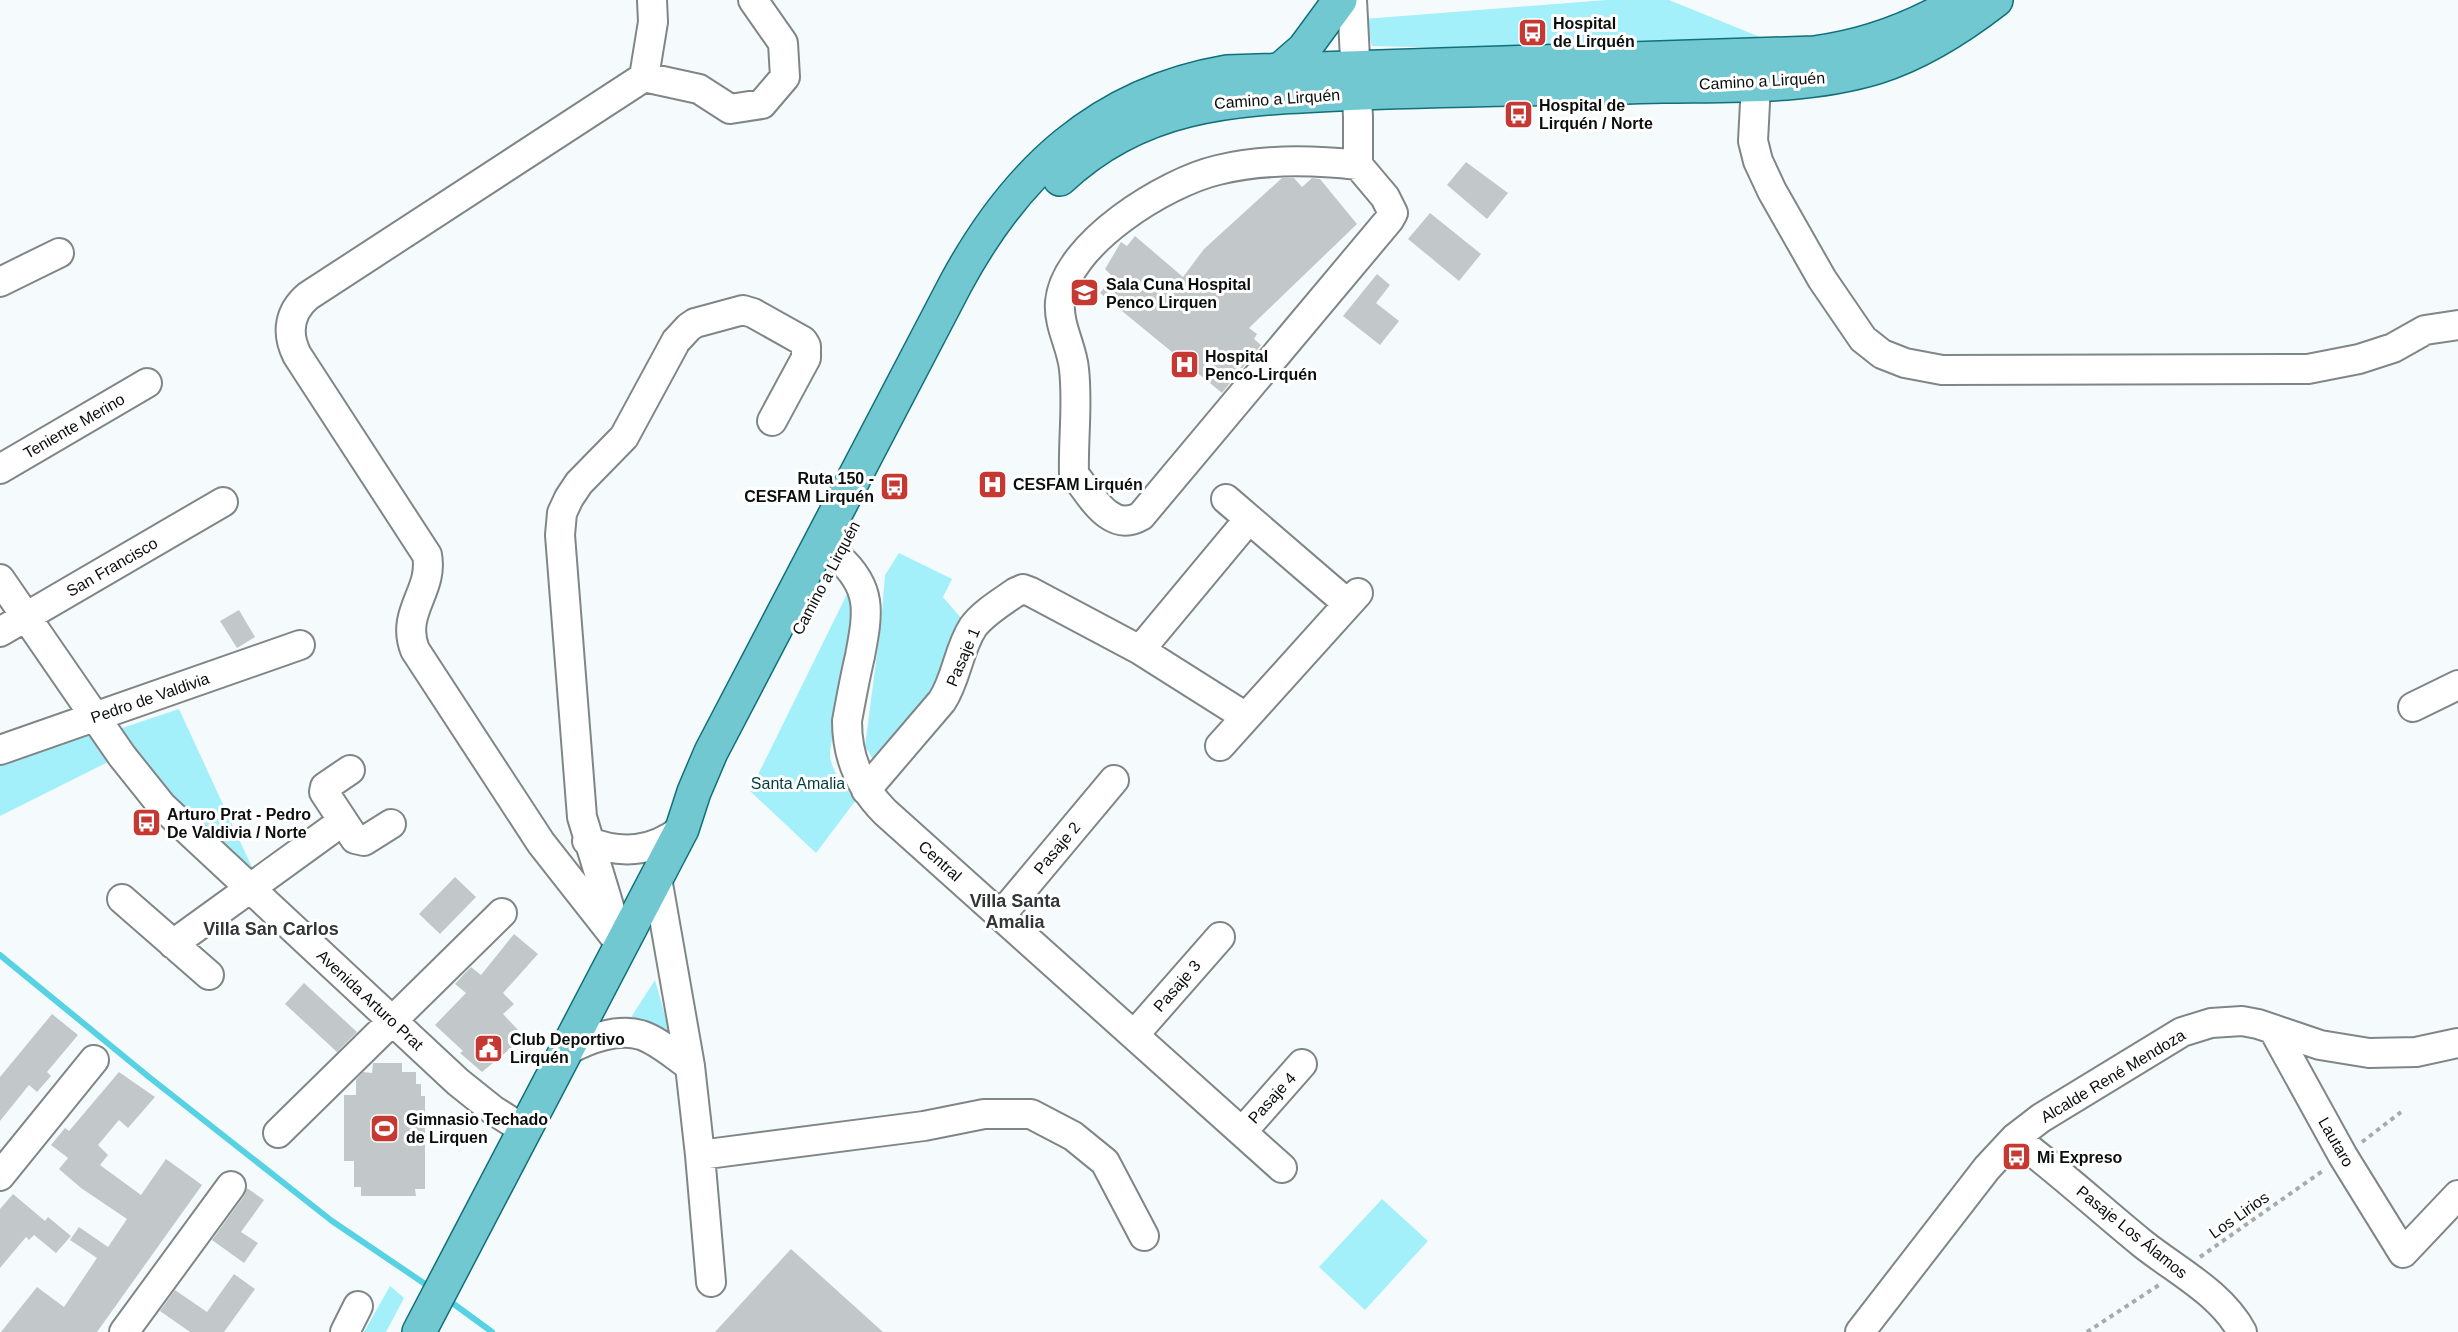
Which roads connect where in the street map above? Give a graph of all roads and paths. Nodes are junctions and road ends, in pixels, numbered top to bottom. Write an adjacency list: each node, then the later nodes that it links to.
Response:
1 (652, 0): 8 (street)
2 (753, 0): 8 (street)
3 (1340, 0): 7 (main road)
4 (1352, 0): 9 (street)
5 (1961, 0): 9 (main road, Camino a Lirquén)
6 (1996, 0): 10 (main road, Camino a Lirquén)
7 (1281, 69): 9 (main road, Camino a Lirquén); 38 (main road, Camino a Lirquén)
8 (644, 77): 47 (street)
9 (1356, 80): 10 (main road, Camino a Lirquén); 11 (street); 21 (main road, Camino a Lirquén)
10 (1756, 84): 14 (street)
11 (1358, 165): 11 (street)
12 (59, 253): 13 (street)
13 (0, 282)
14 (2458, 326)
15 (147, 383): 17 (street, Teniente Merino)
16 (772, 421): 39 (street)
17 (0, 469)
18 (1226, 499): 20 (street)
19 (223, 502): 23 (street, San Francisco)
20 (1249, 519): 26 (street); 30 (street)
21 (838, 557): 35 (street, Central); 38 (main road, Camino a Lirquén)
22 (0, 579): 23 (street, Avenida Arturo Prat)
23 (26, 617): 24 (street, San Francisco); 29 (street, Avenida Arturo Prat)
24 (0, 632)
25 (300, 645): 29 (street, Pedro de Valdivia)
26 (1140, 650): 30 (street); 35 (street, Pasaje 1)
27 (2458, 685): 28 (street)
28 (2413, 706)
29 (95, 717): 32 (street, Pedro de Valdivia); 41 (street, Avenida Arturo Prat)
30 (1246, 717): 31 (street)
31 (1220, 746)
32 (0, 750)
33 (350, 770): 36 (street)
34 (1114, 780): 44 (street, Pasaje 2)
35 (866, 790): 44 (street, Central)
36 (343, 820): 37 (street); 41 (street)
37 (391, 824)
38 (682, 829): 39 (street); 40 (main road, Camino a Lirquén)
39 (587, 842): 47 (street)
40 (657, 878): 47 (main road, Camino a Lirquén); 56 (street)
41 (250, 888): 46 (street); 49 (street, Avenida Arturo Prat)
42 (122, 899): 46 (street)
43 (502, 913): 49 (street)
44 (1001, 915): 51 (street, Central)
45 (1220, 937): 51 (street, Pasaje 3)
46 (173, 944): 48 (street)
47 (622, 946): 53 (main road, Camino a Lirquén)
48 (209, 975)
49 (392, 1021): 58 (street, Avenida Arturo Prat); 60 (street)
50 (2272, 1029): 52 (street, Alcalde René Mendoza); 61 (street, Alcalde René Mendoza); 63 (street, Lautaro)
51 (1134, 1035): 59 (street, Central)
52 (2458, 1043)
53 (568, 1050): 56 (street); 58 (main road, Camino a Lirquén)
54 (94, 1060): 65 (street)
55 (1302, 1064): 59 (street, Pasaje 4)
56 (690, 1066): 62 (street)
57 (2401, 1112): 63 (path, Los Lirios)
58 (526, 1131): 73 (main road, Camino a Lirquén)
59 (1242, 1132): 64 (street, Central)
60 (278, 1133)
61 (2015, 1138): 70 (street, Pasaje Los Álamos); 76 (street, Alcalde René Mendoza)
62 (700, 1155): 69 (street); 71 (street)
63 (2343, 1156): 67 (street, Lautaro); 70 (path, Los Lirios)
64 (1282, 1167)
65 (0, 1176)
66 (231, 1186): 74 (street)
67 (2458, 1195): 68 (street)
68 (2458, 1203)
69 (1144, 1236)
70 (2180, 1271): 77 (path, Los Lirios); 78 (street, Pasaje Los Álamos)
71 (711, 1282)
72 (358, 1305): 75 (street)
73 (422, 1327)
74 (124, 1332)
75 (345, 1332)
76 (1860, 1332)
77 (2087, 1332)
78 (2242, 1332)

